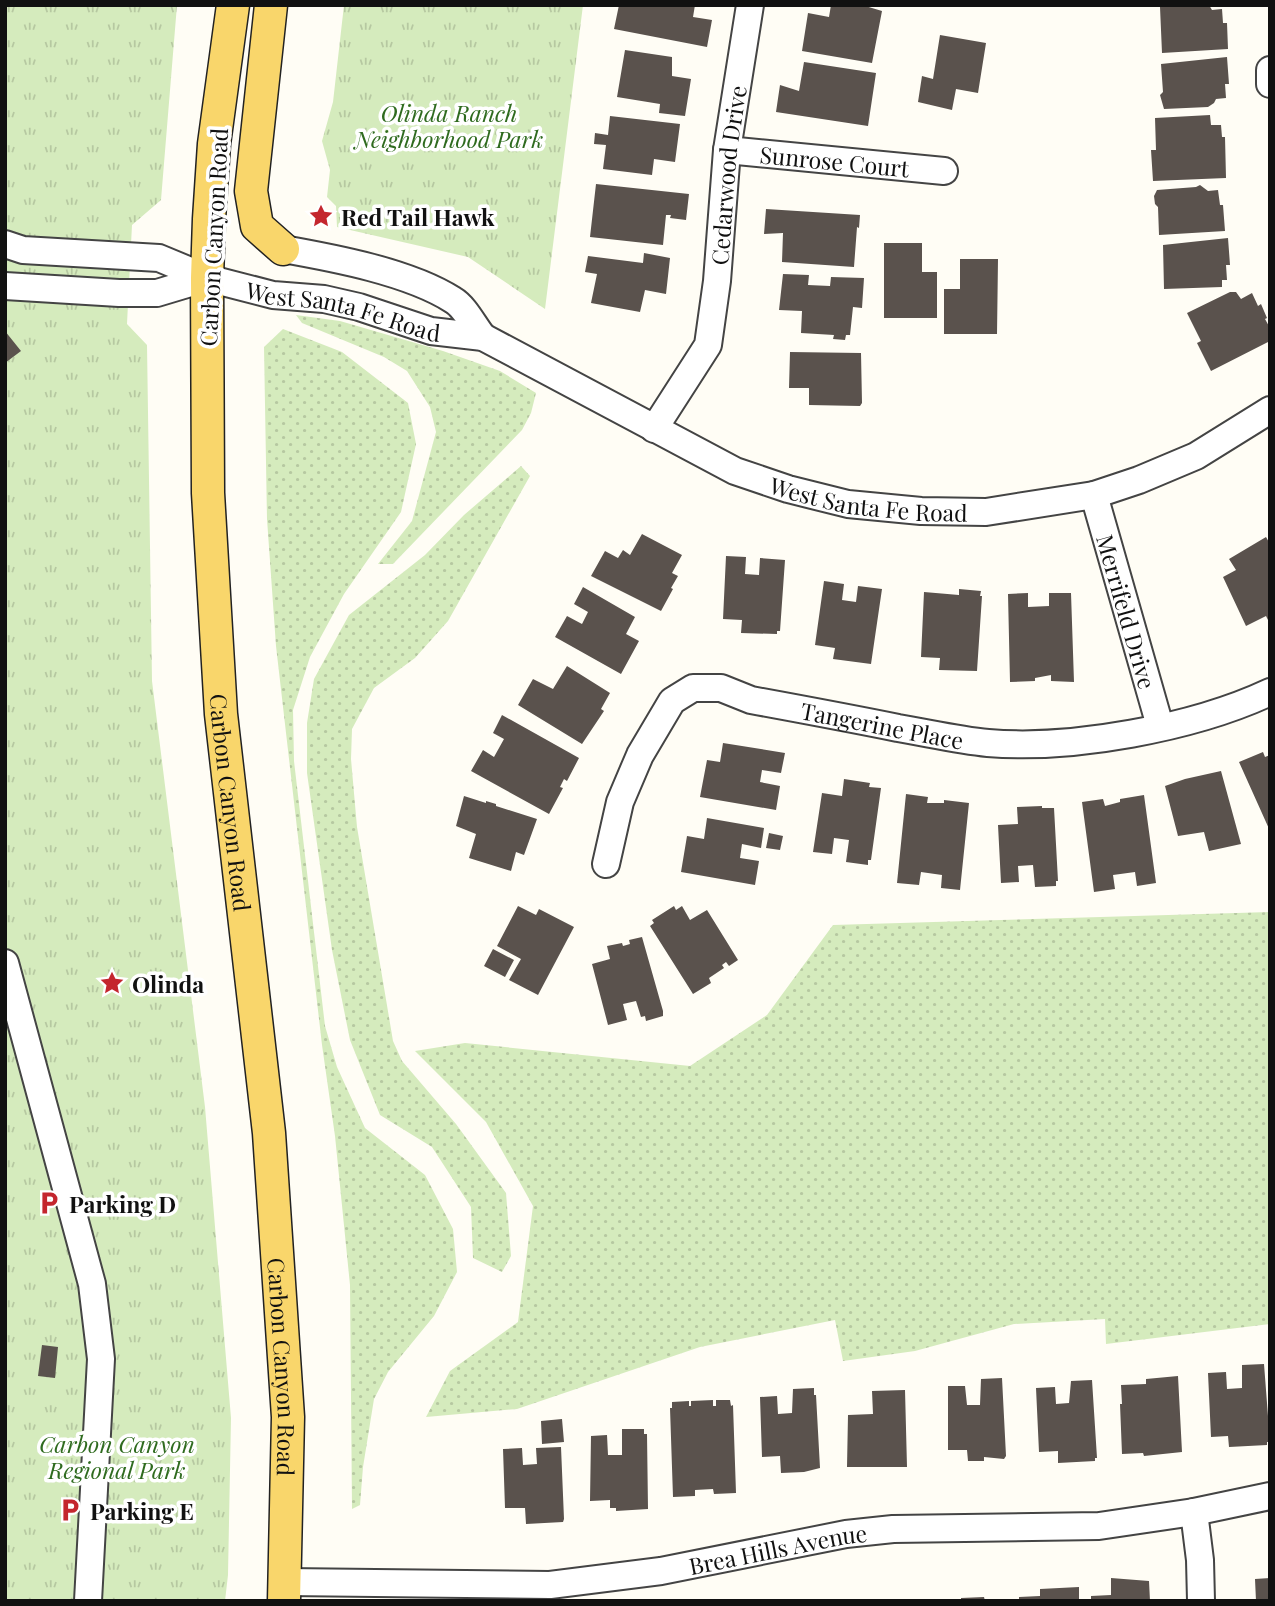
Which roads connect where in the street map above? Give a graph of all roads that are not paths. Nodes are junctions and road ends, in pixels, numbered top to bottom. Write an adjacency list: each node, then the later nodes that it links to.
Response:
1 (233, 5): 10 (main road, Carbon Canyon Road)
2 (271, 5): 9 (main road)
3 (750, 5): 6 (street, Cedarwood Drive)
4 (1270, 70): 5 (street)
5 (1270, 84)
6 (727, 150): 7 (street, Sunrose Court); 14 (street, Cedarwood Drive)
7 (943, 171)
8 (5, 244): 10 (street, West Santa Fe Road)
9 (283, 249): 12 (street, West Santa Fe Road)
10 (206, 278): 11 (street); 12 (street, West Santa Fe Road); 22 (main road, Carbon Canyon Road)
11 (5, 286)
12 (483, 337): 14 (street, West Santa Fe Road)
13 (1270, 410): 15 (street, West Santa Fe Road)
14 (654, 429): 15 (street, West Santa Fe Road)
15 (1094, 495): 17 (street, Merrifeld Drive)
16 (1270, 692): 17 (street, Tangerine Place)
17 (1160, 726): 18 (street, Tangerine Place)
18 (606, 864)
19 (5, 963): 23 (street)
20 (1270, 1496): 21 (street, Brea Hills Avenue)
21 (1194, 1512): 22 (street, Brea Hills Avenue); 24 (street)
22 (285, 1591)
23 (88, 1601)
24 (1201, 1601)

